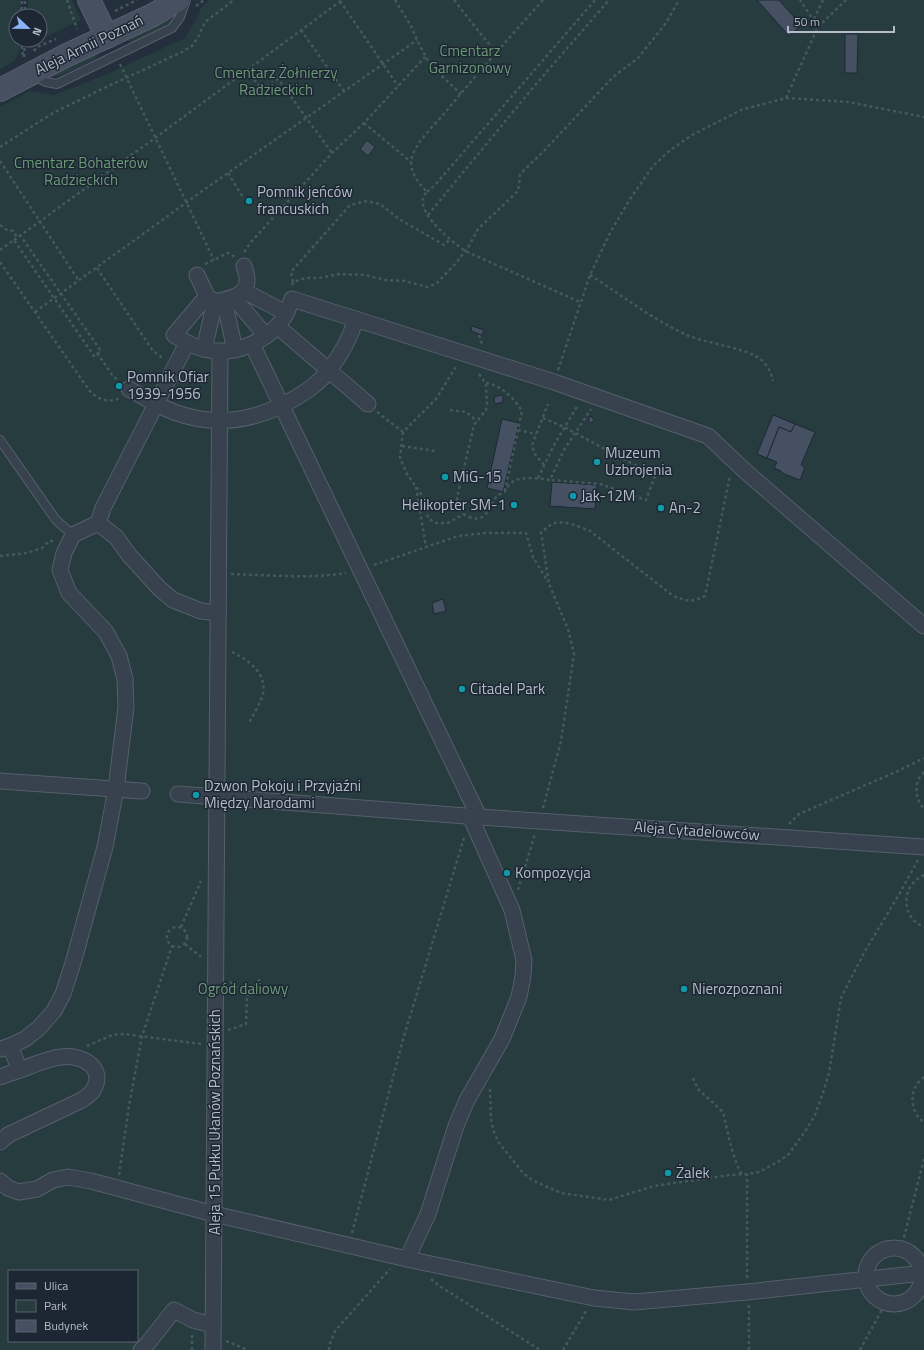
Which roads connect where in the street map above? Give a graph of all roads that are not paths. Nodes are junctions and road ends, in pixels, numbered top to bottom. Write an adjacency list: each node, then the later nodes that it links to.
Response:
1 (90, 0): 4 (street)
2 (186, 0): 4 (lane)
3 (187, 3): 4 (street, Aleja Armii Poznań)
4 (111, 46): 5 (street, Aleja Armii Poznań)
5 (0, 90)
6 (240, 260): 8 (street)
7 (200, 269): 8 (street)
8 (225, 297): 9 (street); 11 (street); 12 (street); 14 (street); 15 (street)
9 (289, 306): 10 (street); 11 (street)
10 (356, 319): 17 (street); 27 (street)
11 (271, 331): 13 (street); 17 (street)
12 (187, 343): 14 (street); 20 (street)
13 (252, 344): 15 (street); 21 (street)
14 (204, 349): 16 (street)
15 (235, 350): 16 (street)
16 (220, 351): 22 (street, Aleja 15 Pułku Ułanów Poznańskich)
17 (329, 371): 19 (street); 21 (street)
18 (128, 389): 20 (street)
19 (368, 404)
20 (157, 405): 22 (street); 24 (street)
21 (283, 406): 22 (street); 33 (street)
22 (219, 420): 26 (street, Aleja 15 Pułku Ułanów Poznańskich)
23 (0, 440): 25 (lane)
24 (98, 523): 25 (street); 26 (street)
25 (73, 535): 29 (street)
26 (218, 613): 32 (street, Aleja 15 Pułku Ułanów Poznańskich)
27 (924, 626)
28 (0, 781): 29 (street)
29 (116, 789): 30 (street); 35 (street)
30 (142, 791)
31 (178, 794): 32 (street, Aleja Cytadelowców)
32 (217, 797): 33 (street, Aleja Cytadelowców); 40 (street, Aleja 15 Pułku Ułanów Poznańskich)
33 (474, 816): 34 (street, Aleja Cytadelowców); 41 (street)
34 (923, 851)
35 (5, 1048): 36 (street)
36 (20, 1070): 37 (street); 38 (street)
37 (0, 1077)
38 (0, 1142)
39 (0, 1181): 40 (street)
40 (214, 1214): 41 (street); 44 (street, Aleja 15 Pułku Ułanów Poznańskich)
41 (407, 1259): 43 (street)
42 (923, 1273): 43 (street); 43 (street); 43 (street)
43 (865, 1280)
44 (213, 1337): 45 (street)
45 (141, 1350)

